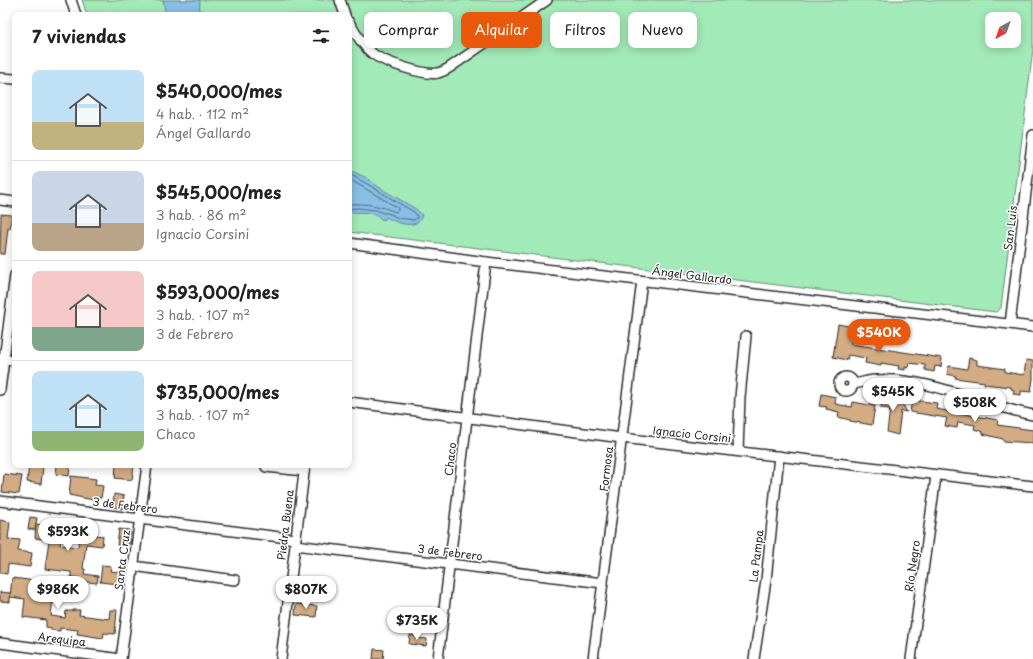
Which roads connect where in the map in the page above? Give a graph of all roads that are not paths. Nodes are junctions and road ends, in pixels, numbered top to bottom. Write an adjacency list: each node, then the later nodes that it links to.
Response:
1 (71, 0): 4 (street)
2 (340, 0): 5 (street)
3 (547, 0): 6 (street)
4 (75, 12)
5 (344, 12)
6 (352, 27)
7 (0, 78): 8 (street)
8 (12, 79)
9 (1033, 135): 12 (street, San Luis)
10 (0, 200): 11 (street)
11 (12, 202)
12 (1028, 213): 17 (street, San Luis)
13 (352, 243): 14 (street, Ángel Gallardo)
14 (486, 262): 15 (street, Ángel Gallardo); 26 (street, Chaco)
15 (642, 281): 17 (street, Ángel Gallardo); 27 (street, Formosa)
16 (12, 294): 20 (street)
17 (1010, 324): 18 (street, Ángel Gallardo)
18 (1033, 327)
19 (746, 336): 28 (street)
20 (2, 359): 21 (street); 23 (street)
21 (12, 361)
22 (853, 384): 25 (street)
23 (0, 390)
24 (352, 402): 26 (street, Ignacio Corsini)
25 (1033, 415)
26 (468, 418): 27 (street, Ignacio Corsini); 37 (street, Chaco)
27 (622, 438): 28 (street, Ignacio Corsini); 40 (street, Formosa)
28 (738, 451): 29 (street, Ignacio Corsini)
29 (779, 456): 32 (street, Ignacio Corsini); 46 (street, La Pampa)
30 (147, 468): 35 (street, Santa Cruz)
31 (305, 468): 36 (street, Piedra Buena)
32 (936, 476): 33 (street, Ignacio Corsini); 47 (street, Río Negro)
33 (1033, 486)
34 (0, 501): 35 (street, 3 de Febrero)
35 (139, 520): 36 (street, 3 de Febrero); 38 (street, Santa Cruz)
36 (295, 542): 37 (street, 3 de Febrero); 43 (street, Piedra Buena)
37 (449, 564): 40 (street, 3 de Febrero); 44 (street, Chaco)
38 (133, 566): 39 (street); 42 (street, Santa Cruz)
39 (235, 580)
40 (603, 583): 45 (street, Formosa)
41 (0, 643): 42 (street, Arequipa)
42 (121, 659)
43 (281, 659)
44 (438, 659)
45 (593, 659)
46 (754, 659)
47 (912, 659)

